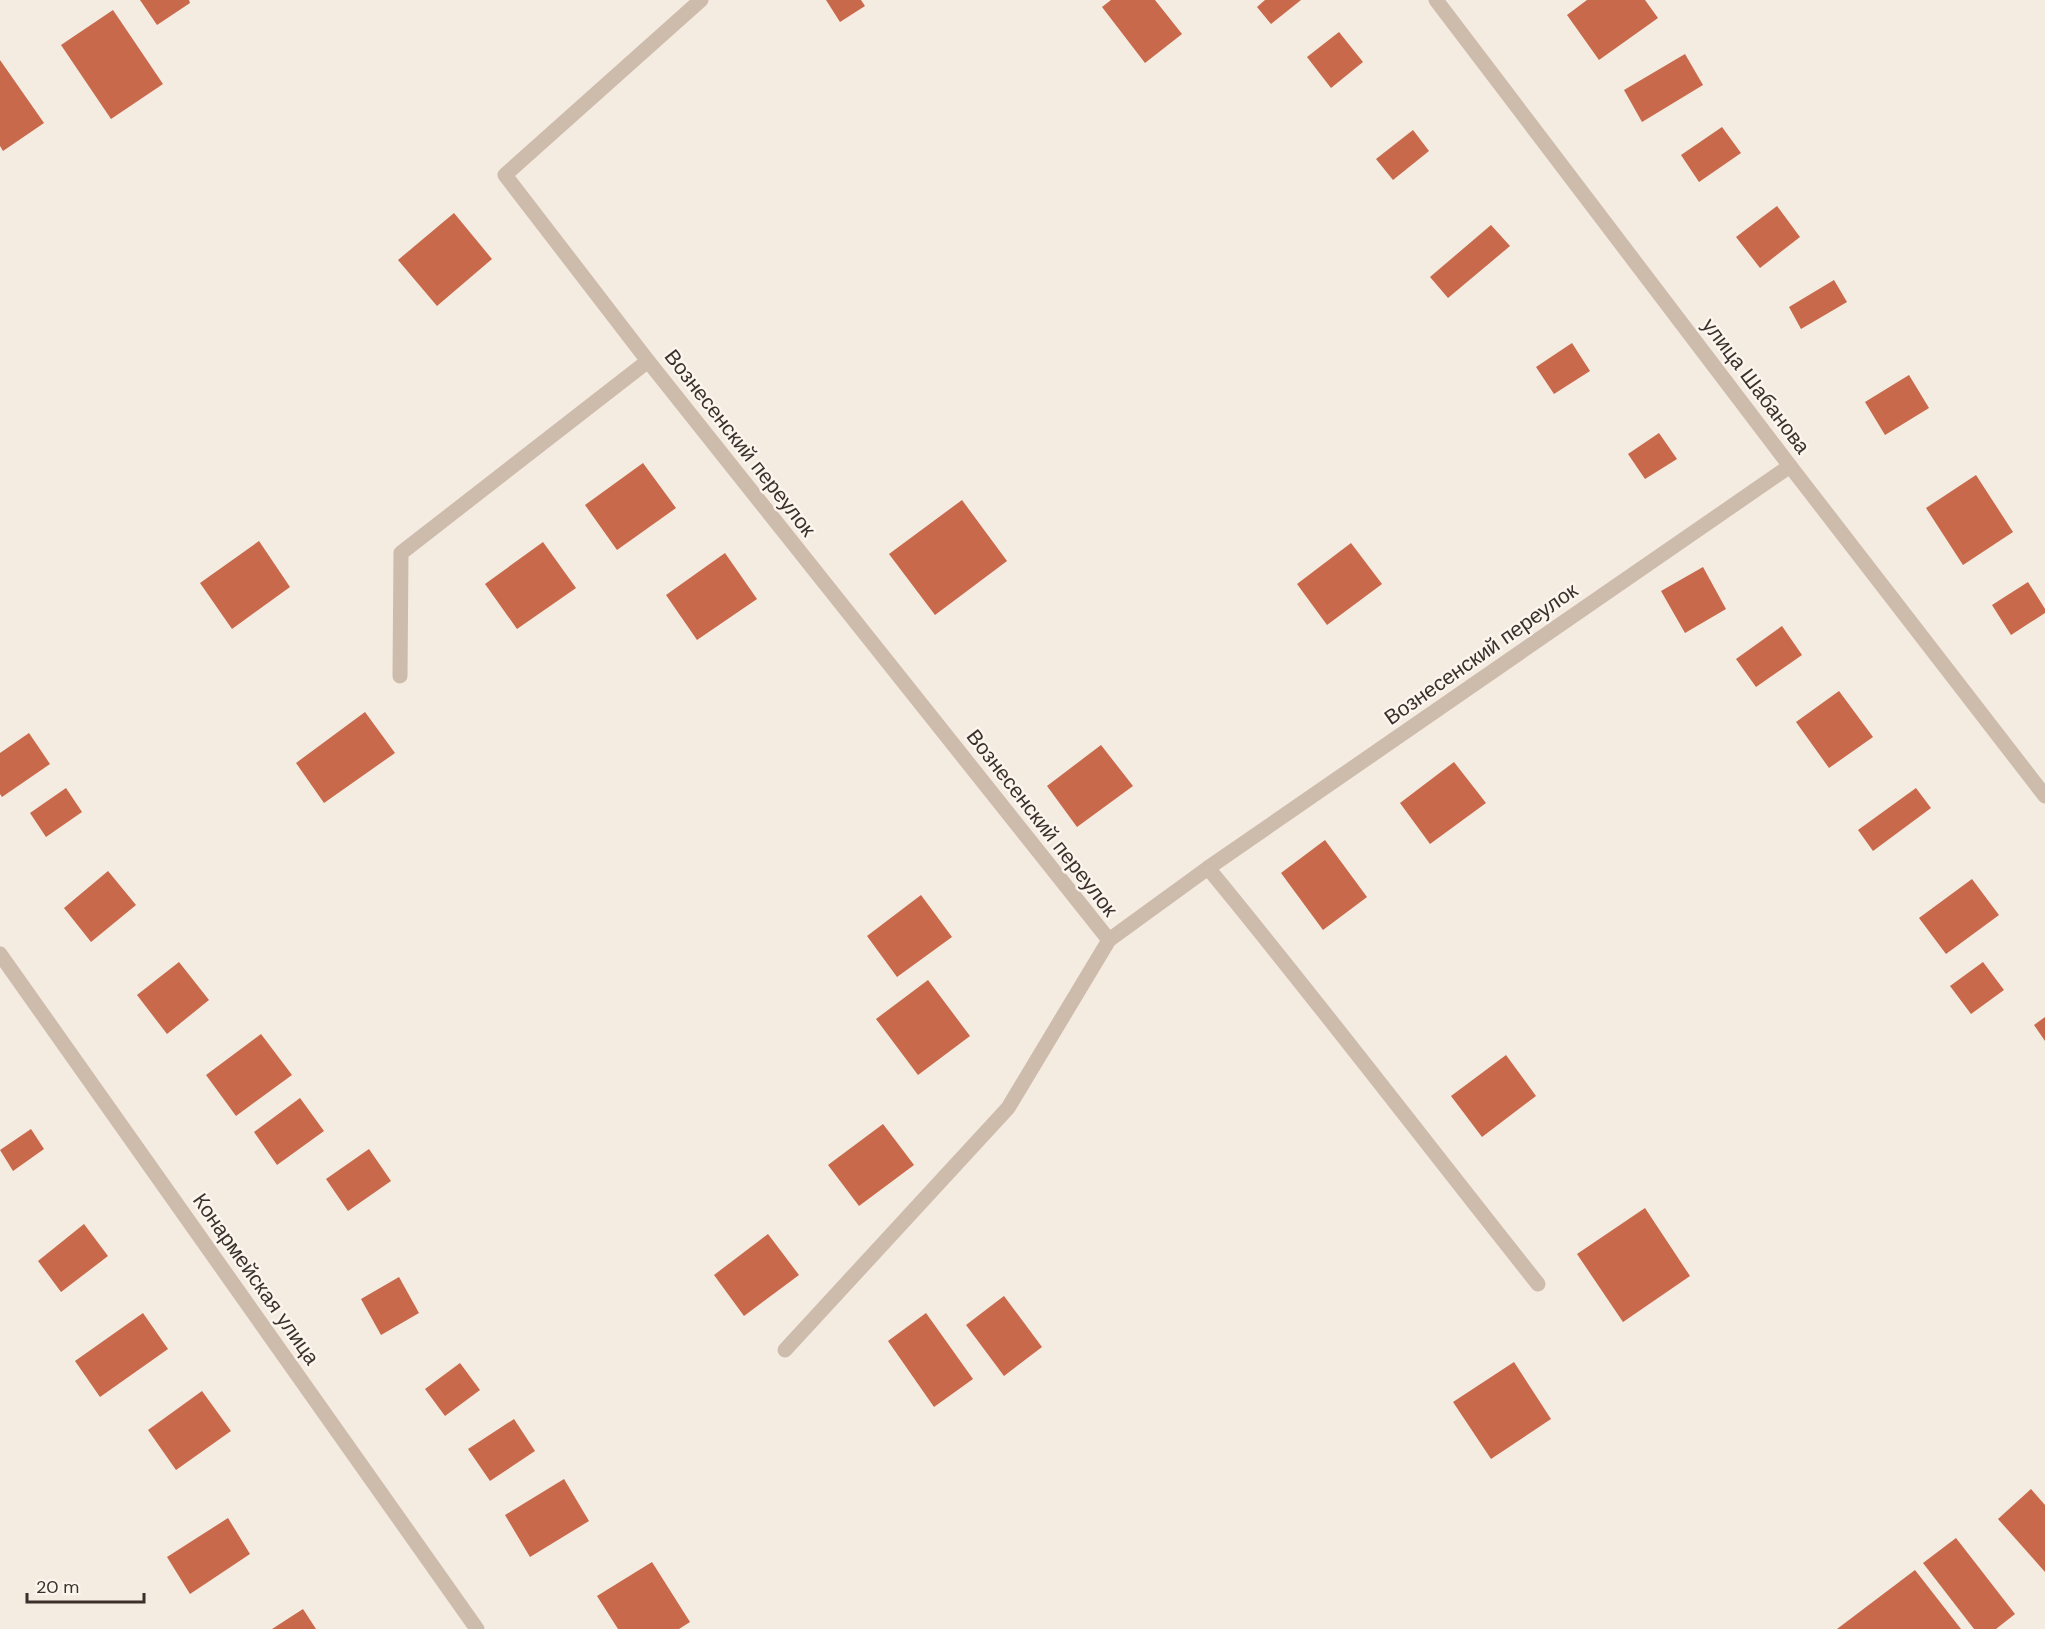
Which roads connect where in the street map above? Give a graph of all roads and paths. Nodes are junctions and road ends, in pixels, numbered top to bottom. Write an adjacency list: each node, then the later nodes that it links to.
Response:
1 (701, 0): 3 (street, Вознесенский переулок)
2 (1436, 0): 4 (street, улица Шабанова)
3 (648, 361): 5 (street); 8 (street, Вознесенский переулок)
4 (1790, 466): 6 (street, улица Шабанова); 7 (street, Вознесенский переулок)
5 (400, 676)
6 (2045, 796)
7 (1208, 868): 8 (street, Вознесенский переулок); 10 (street)
8 (1108, 940): 11 (street, Вознесенский переулок)
9 (0, 954): 12 (street, Конармейская улица)
10 (1538, 1284)
11 (785, 1350)
12 (477, 1629)

